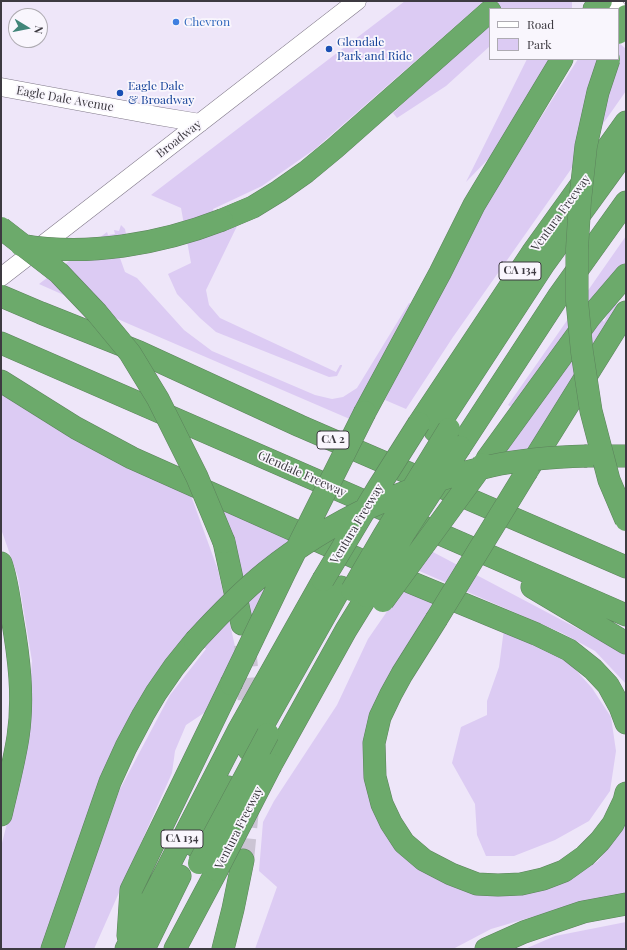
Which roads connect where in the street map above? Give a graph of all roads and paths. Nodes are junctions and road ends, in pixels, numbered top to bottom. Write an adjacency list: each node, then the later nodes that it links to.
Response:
1 (357, 1): 11 (main road, Broadway)
2 (501, 1): 3 (highway)
3 (493, 8)
4 (489, 12): 16 (highway, bridge)
5 (626, 17): 6 (highway, bridge)
6 (619, 31)
7 (561, 60): 41 (highway, bridge)
8 (609, 60): 26 (highway, bridge)
9 (1, 87): 11 (main road, Eagle Dale Avenue)
10 (626, 122): 23 (highway, Ventura Freeway / CA 134)
11 (200, 123): 18 (main road, Broadway)
12 (626, 151): 23 (highway)
13 (626, 168): 23 (highway)
14 (626, 202): 23 (highway, Ventura Freeway / CA 134)
15 (1, 228): 33 (highway, bridge)
16 (1, 241)
17 (626, 275): 31 (highway, bridge)
18 (1, 277)
19 (1, 296): 25 (highway, CA 2)
20 (626, 312): 36 (highway, bridge)
21 (1, 343): 27 (highway, Glendale Freeway)
22 (1, 381): 35 (highway)
23 (441, 433): 31 (highway, Ventura Freeway / CA 134, bridge); 31 (highway, Ventura Freeway / CA 134, bridge)
24 (626, 456): 42 (highway, bridge)
25 (472, 501): 28 (highway); 30 (highway, CA 2)
26 (626, 520)
27 (454, 540): 32 (highway, Glendale Freeway); 34 (highway)
28 (626, 554)
29 (1, 563): 37 (highway)
30 (626, 567)
31 (353, 591): 39 (highway, bridge); 39 (highway, Ventura Freeway, bridge); 41 (highway, Ventura Freeway / CA 134)
32 (626, 616)
33 (242, 624)
34 (626, 643)
35 (626, 723)
36 (626, 793)
37 (1, 815)
38 (244, 860): 45 (highway)
39 (208, 866): 43 (highway); 44 (highway, Ventura Freeway)
40 (626, 904): 46 (highway)
41 (132, 948)
42 (52, 949)
43 (156, 949)
44 (175, 949)
45 (223, 949)
46 (486, 949)

